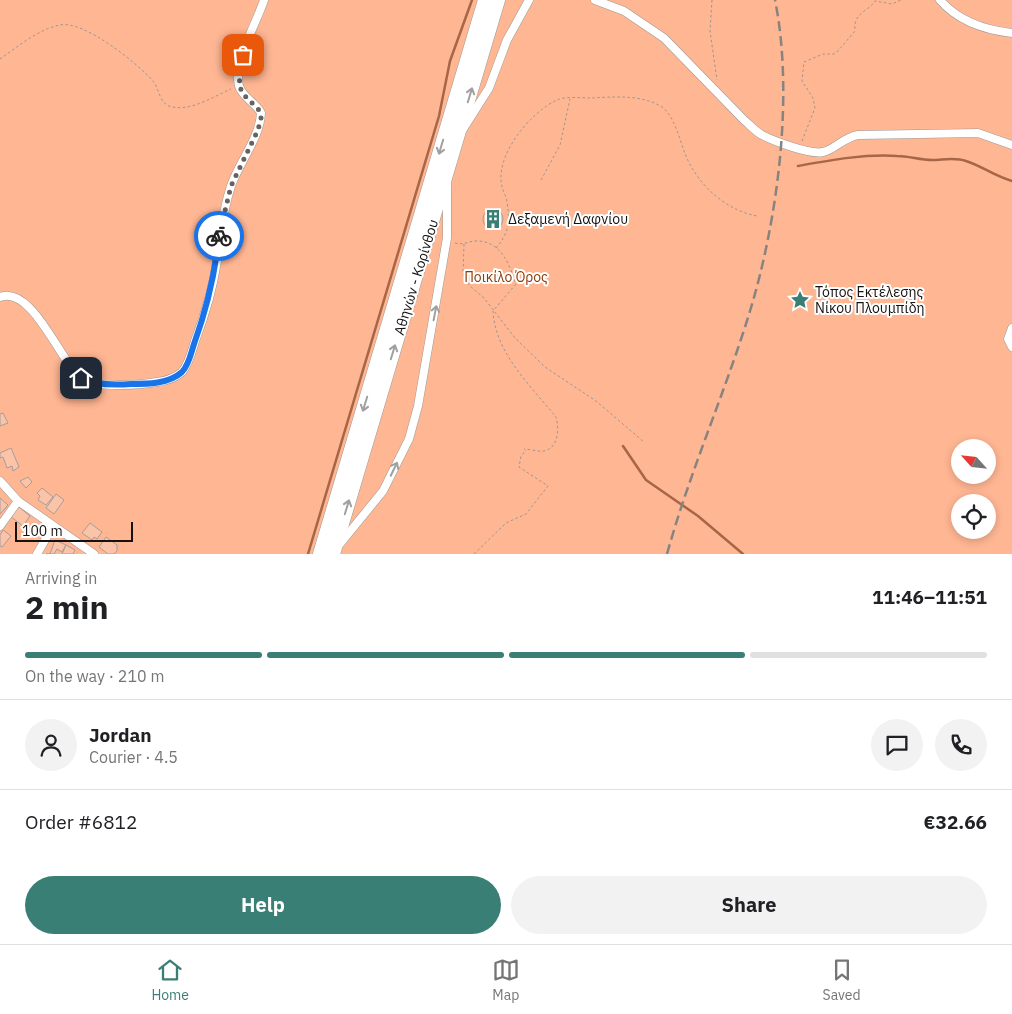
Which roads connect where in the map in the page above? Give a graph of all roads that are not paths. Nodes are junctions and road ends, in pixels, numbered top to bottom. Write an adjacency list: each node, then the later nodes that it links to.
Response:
1 (264, 0): 11 (street)
2 (485, 0): 21 (highway, Αθηνών - Κορίνθου, one-way to 21)
3 (498, 0): 8 (highway, Αθηνών - Κορίνθου, one-way to 3)
4 (529, 0): 8 (street)
5 (595, 0): 9 (street)
6 (940, 0): 7 (street)
7 (1012, 33)
8 (457, 139): 10 (highway, Αθηνών - Κορίνθου)
9 (1012, 145)
10 (446, 176): 18 (highway, Αθηνών - Κορίνθου, one-way to 10); 18 (street, one-way to 10)
11 (0, 297)
12 (1012, 328): 13 (street)
13 (1012, 347)
14 (0, 481): 15 (street)
15 (18, 501): 16 (street); 17 (street)
16 (0, 526)
17 (53, 526): 19 (street); 20 (street)
18 (334, 552)
19 (37, 554)
20 (93, 554)
21 (320, 554)

